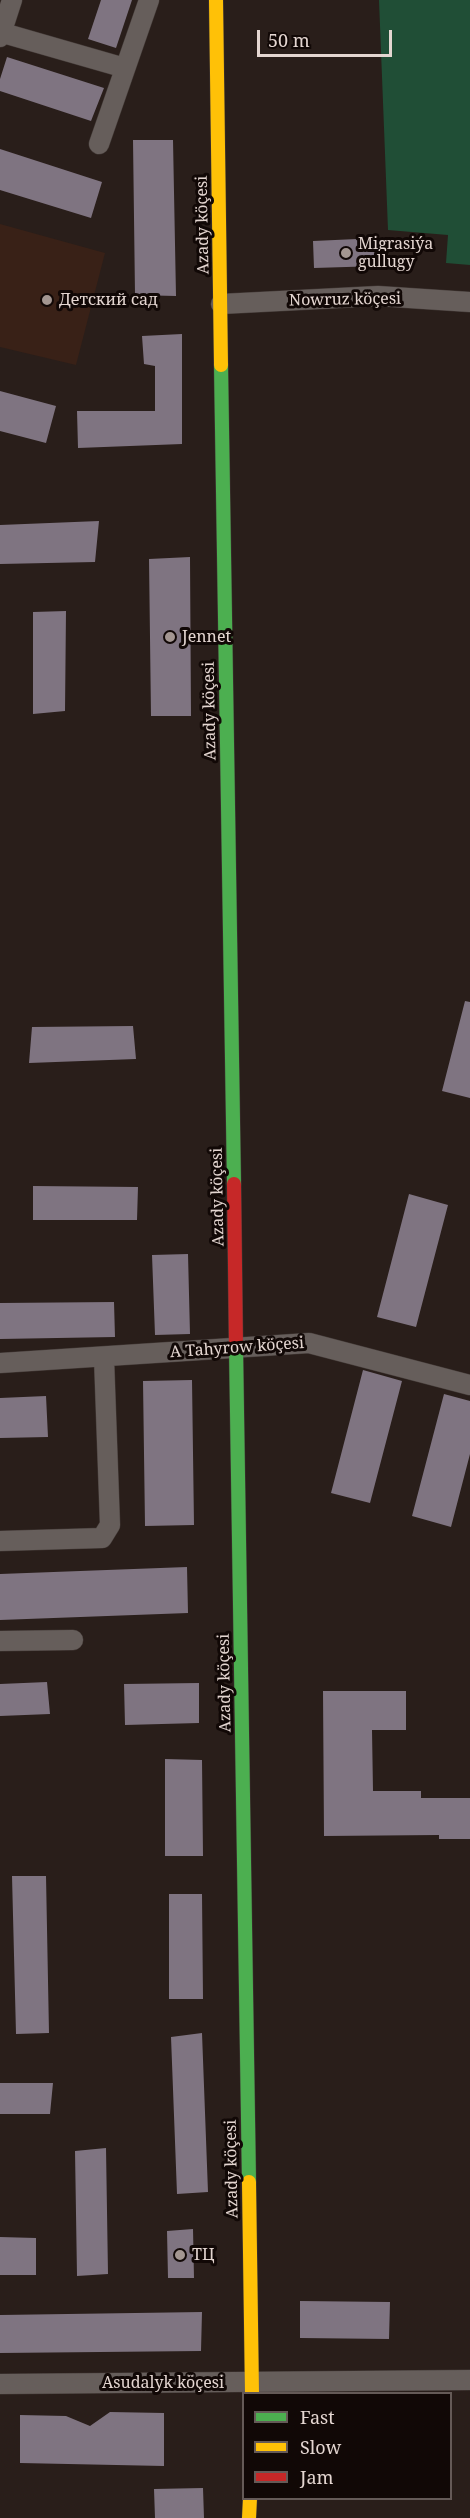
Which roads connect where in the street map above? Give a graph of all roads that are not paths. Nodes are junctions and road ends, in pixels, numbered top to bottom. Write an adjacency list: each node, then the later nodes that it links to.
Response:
1 (12, 0): 4 (street)
2 (149, 0): 5 (street)
3 (216, 0): 8 (main road, Azady köçesi)
4 (0, 34): 5 (street)
5 (125, 68): 6 (street)
6 (99, 144)
7 (470, 302): 8 (street, Nowruz köçesi)
8 (221, 304): 9 (main road, Azady köçesi)
9 (236, 1347): 10 (street, A Tahyrow köçesi); 12 (street, A Tahyrow köçesi); 18 (main road, Azady köçesi)
10 (104, 1358): 11 (street, A Tahyrow köçesi); 13 (street)
11 (0, 1363)
12 (470, 1385)
13 (0, 1541)
14 (73, 1640): 15 (street)
15 (0, 1641)
16 (470, 2380): 18 (street, Asudalyk köçesi)
17 (0, 2384): 18 (street, Asudalyk köçesi)
18 (252, 2388)
19 (250, 2500): 20 (main road)
20 (249, 2518)

